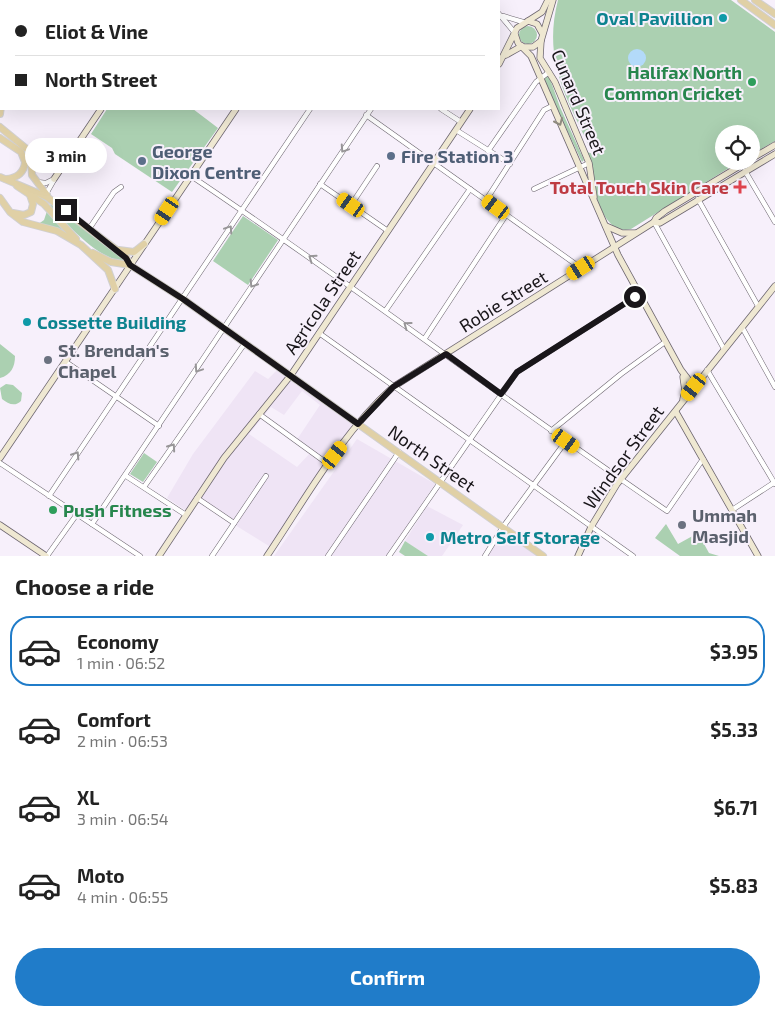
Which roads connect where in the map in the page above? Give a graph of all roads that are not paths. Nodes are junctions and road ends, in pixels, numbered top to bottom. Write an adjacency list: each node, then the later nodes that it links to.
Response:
1 (548, 0): 7 (main road)
2 (553, 0): 10 (main road)
3 (741, 0): 8 (main road)
4 (755, 0): 5 (main road)
5 (775, 14)
6 (500, 15): 7 (street); 9 (street)
7 (525, 22): 9 (main road); 10 (main road)
8 (775, 25)
9 (515, 34): 11 (main road); 12 (main road)
10 (541, 38): 11 (main road); 13 (main road, Cunard Street)
11 (522, 46): 12 (main road); 14 (main road, Cunard Street)
12 (501, 61)
13 (549, 72): 14 (street); 32 (main road, Cunard Street)
14 (540, 77): 15 (main road, Cunard Street); 28 (street)
15 (552, 106): 33 (street); 35 (main road, Cunard Street, one-way to 35)
16 (100, 110): 40 (main road)
17 (235, 110): 38 (main road)
18 (309, 110): 55 (street)
19 (370, 110): 22 (street)
20 (443, 110): 23 (street)
21 (469, 110): 23 (main road, Agricola Street)
22 (366, 116): 31 (street); 43 (street, one-way to 43)
23 (462, 122): 25 (main road, Agricola Street)
24 (0, 126): 41 (main road)
25 (456, 130): 28 (street); 31 (main road, Agricola Street)
26 (0, 138): 39 (main road)
27 (775, 145): 29 (main road)
28 (488, 151): 33 (street)
29 (760, 154)
30 (775, 154): 37 (main road, Robie Street)
31 (435, 162): 45 (street); 63 (main road, Agricola Street)
32 (589, 163): 35 (street); 53 (main road, Cunard Street)
33 (510, 164): 50 (street)
34 (377, 166): 54 (street)
35 (579, 168): 46 (street); 53 (main road, Cunard Street)
36 (733, 170): 48 (main road, Robie Street)
37 (746, 171): 52 (main road, Robie Street); 58 (street)
38 (191, 176): 55 (street); 66 (main road)
39 (2, 178): 42 (main road)
40 (54, 179): 41 (street); 49 (street)
41 (36, 182): 49 (main road)
42 (14, 183): 47 (main road, North Street); 49 (main road)
43 (320, 184): 54 (street); 65 (street)
44 (121, 188): 62 (street)
45 (470, 189): 57 (street); 78 (street)
46 (534, 189)
47 (30, 194): 56 (main road); 67 (main road, North Street)
48 (694, 194): 52 (street); 59 (main road, Robie Street)
49 (47, 196): 62 (main road, North Street)
50 (488, 197)
51 (0, 198): 56 (main road)
52 (698, 200): 59 (main road, Robie Street); 77 (street)
53 (596, 204): 61 (main road, Cunard Street)
54 (351, 205): 63 (street)
55 (242, 211): 65 (street); 76 (street, one-way to 55)
56 (10, 212): 67 (main road)
57 (506, 215): 71 (street); 82 (street)
58 (774, 216): 60 (street)
59 (654, 222): 64 (main road, Robie Street); 85 (street)
60 (775, 222)
61 (606, 226): 64 (main road); 69 (main road, Cunard Street)
62 (89, 228): 68 (main road, North Street)
63 (388, 231): 72 (main road, Agricola Street)
64 (637, 233): 69 (main road, Robie Street)
65 (284, 239): 72 (street, one-way to 65); 80 (street, one-way to 80)
66 (144, 244): 68 (main road); 70 (main road)
67 (81, 245): 70 (main road, North Street); 73 (main road)
68 (111, 246): 70 (main road, North Street)
69 (614, 246): 71 (main road, Robie Street); 75 (main road, Cunard Street)
70 (130, 265): 73 (main road); 76 (main road, North Street)
71 (581, 268): 86 (main road, Robie Street)
72 (352, 286): 78 (street); 81 (main road, Agricola Street)
73 (115, 289): 87 (main road)
74 (774, 289): 77 (main road, Windsor Street)
75 (640, 294): 83 (main road, Cunard Street); 94 (street)
76 (183, 299): 80 (main road, North Street); 95 (street)
77 (758, 306): 79 (main road, Windsor Street)
78 (386, 310): 82 (street, one-way to 78)
79 (742, 327): 85 (main road, Windsor Street); 93 (street)
80 (225, 328): 84 (main road, North Street); 100 (street, one-way to 100)
81 (319, 333): 90 (main road, Agricola Street); 91 (street)
82 (425, 338): 86 (street)
83 (665, 342): 88 (main road, Cunard Street); 101 (street)
84 (245, 343): 90 (main road, North Street); 115 (street, one-way to 84)
85 (724, 349): 89 (main road, Windsor Street)
86 (446, 354): 91 (main road, Robie Street); 94 (street)
87 (66, 362): 95 (street); 105 (main road)
88 (681, 370): 92 (main road, Cunard Street); 96 (main road, Cunard Street)
89 (708, 370): 92 (main road, Windsor Street); 113 (street)
90 (291, 375): 98 (main road, Agricola Street); 99 (main road, North Street)
91 (393, 387): 99 (main road, Robie Street); 102 (street)
92 (694, 387): 96 (main road, Windsor Street)
93 (775, 387)
94 (501, 394): 101 (street); 102 (street)
95 (116, 397): 100 (street); 116 (street, one-way to 95)
96 (683, 401): 97 (main road, Windsor Street)
97 (676, 412): 106 (main road); 111 (main road, Windsor Street)
98 (259, 414): 108 (street); 117 (main road, Agricola Street)
99 (358, 424): 104 (main road, North Street); 108 (main road, Robie Street)
100 (159, 426): 109 (street)
101 (551, 431): 103 (street)
102 (471, 441): 112 (street); 114 (street)
103 (566, 441): 111 (street); 114 (street)
104 (399, 452): 112 (main road, North Street); 131 (street)
105 (0, 458)
106 (702, 459): 111 (street); 118 (main road)
107 (0, 463): 116 (street)
108 (328, 464): 130 (main road, Robie Street)
109 (126, 476): 115 (street); 122 (street)
110 (266, 476): 121 (street)
111 (620, 480): 125 (main road, Windsor Street)
112 (440, 481): 124 (main road, North Street); 132 (street)
113 (775, 483): 118 (street)
114 (533, 486): 124 (street); 125 (street)
115 (144, 487): 120 (street)
116 (49, 496): 119 (street)
117 (197, 498): 120 (main road, Agricola Street); 121 (street)
118 (732, 510): 137 (main road)
119 (77, 514): 122 (street); 126 (street)
120 (186, 514): 128 (main road, Agricola Street)
121 (234, 523): 129 (street)
122 (92, 524): 127 (street)
123 (0, 525): 126 (main road)
124 (503, 527): 133 (street); 134 (main road, North Street)
125 (591, 527): 135 (main road, Windsor Street); 136 (street)
126 (46, 556)
127 (140, 556)
128 (159, 556)
129 (212, 556)
130 (267, 556)
131 (328, 556)
132 (390, 556)
133 (485, 556)
134 (543, 556)
135 (578, 556)
136 (633, 556)
137 (758, 556)

